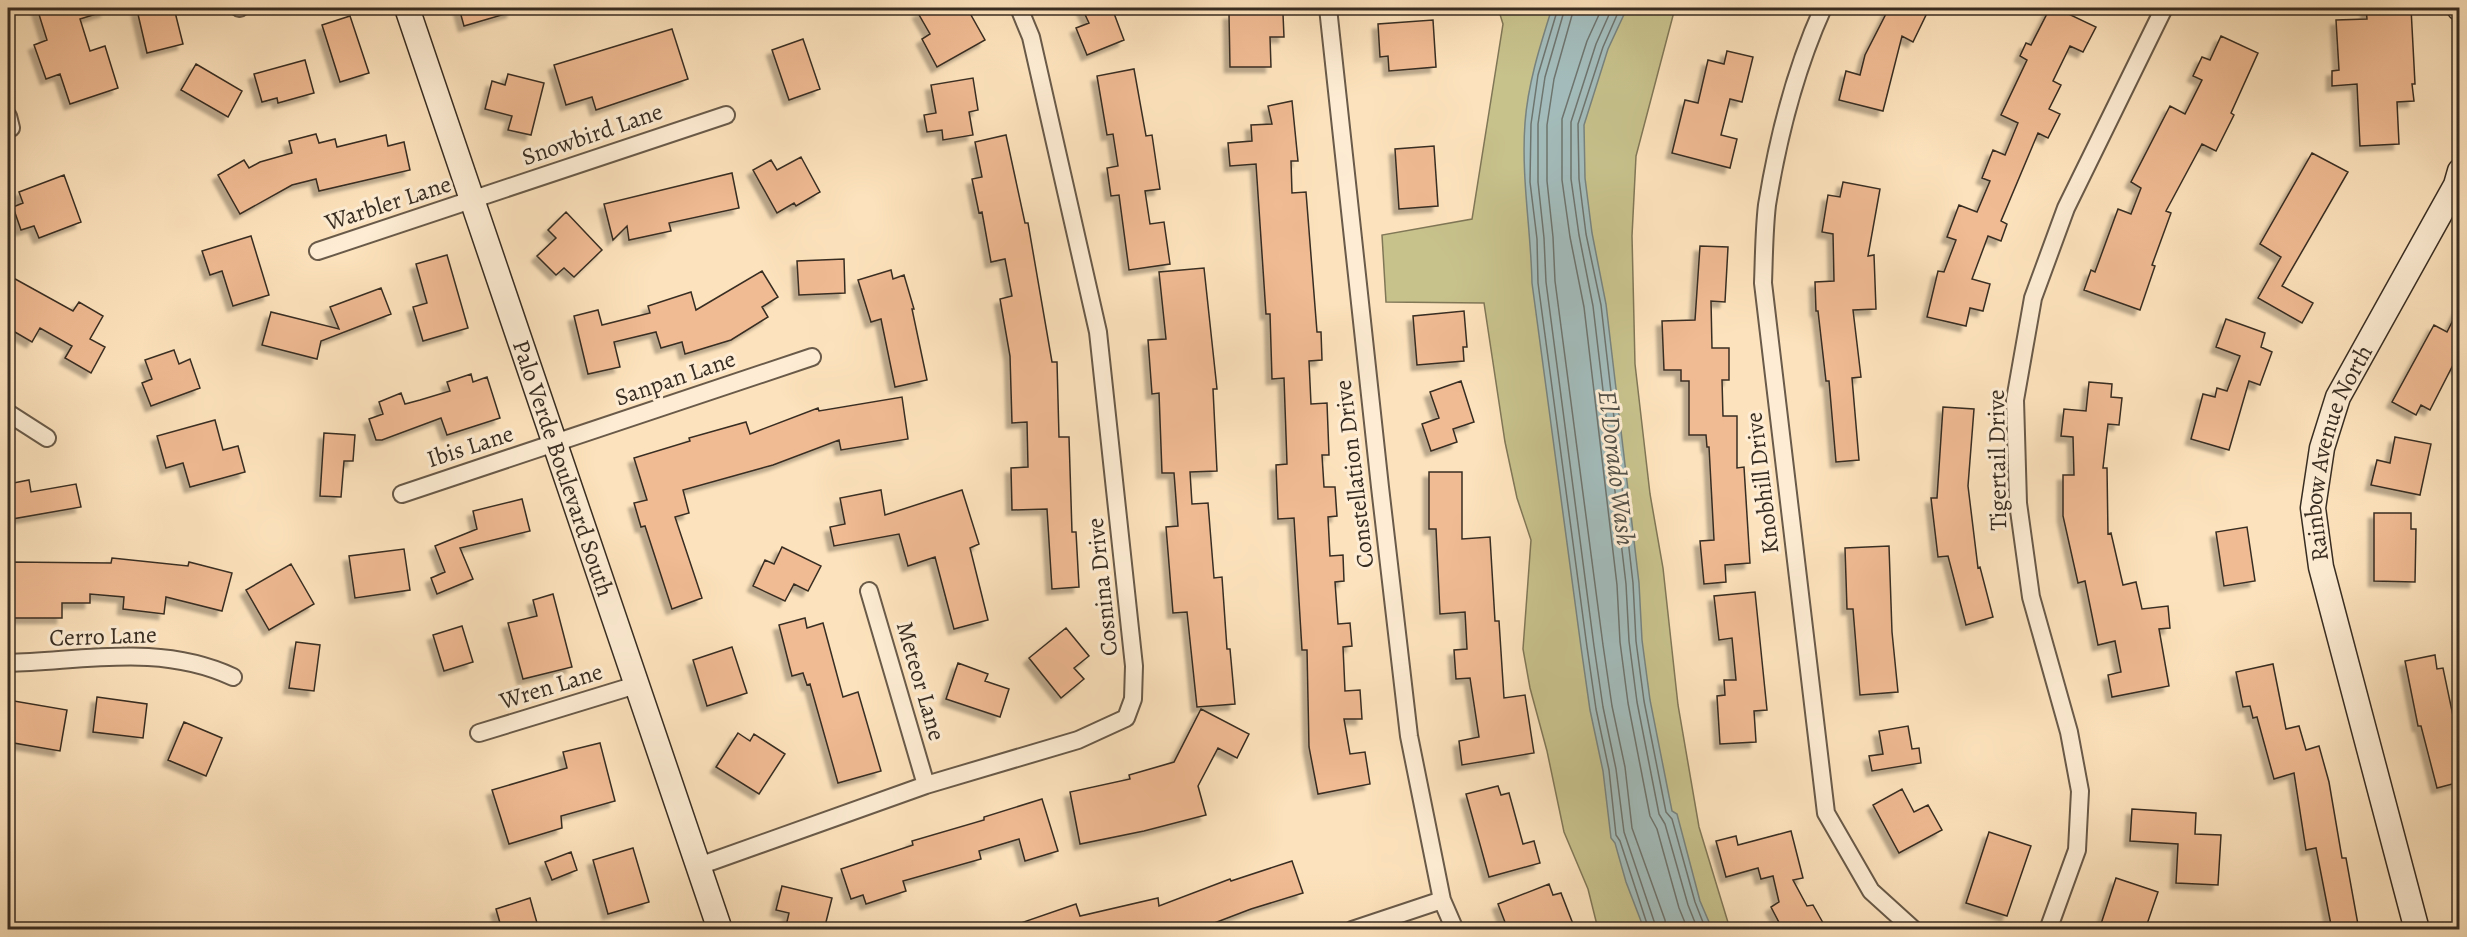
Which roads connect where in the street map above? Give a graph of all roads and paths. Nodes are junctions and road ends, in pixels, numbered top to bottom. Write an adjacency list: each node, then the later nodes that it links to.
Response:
1 (407, 8): 8 (main road, Palo Verde Boulevard South)
2 (1019, 8): 20 (street, Cosnina Drive)
3 (1328, 8): 22 (street, Constellation Drive)
4 (1822, 8): 26 (street, Knobhill Drive)
5 (2164, 8): 27 (street, Tigertail Drive)
6 (726, 115): 8 (street, Snowbird Lane)
7 (2458, 181): 28 (main road, Rainbow Avenue North)
8 (473, 200): 9 (street, Warbler Lane); 13 (main road, Palo Verde Boulevard South)
9 (318, 251)
10 (812, 357): 13 (street, Sanpan Lane)
11 (8, 413): 12 (street)
12 (47, 438)
13 (554, 445): 14 (street, Ibis Lane); 18 (main road, Palo Verde Boulevard South)
14 (402, 494)
15 (869, 591): 20 (street, Meteor Lane)
16 (8, 663): 17 (street, Cerro Lane)
17 (233, 677)
18 (636, 685): 19 (street, Wren Lane); 21 (main road, Palo Verde Boulevard South)
19 (479, 734)
20 (926, 786): 21 (street, Cosnina Drive)
21 (699, 866): 23 (main road, Palo Verde Boulevard South)
22 (1442, 900): 24 (street); 25 (street, Constellation Drive)
23 (720, 930)
24 (1352, 930)
25 (1455, 930)
26 (1914, 930)
27 (2048, 930)
28 (2417, 930)

